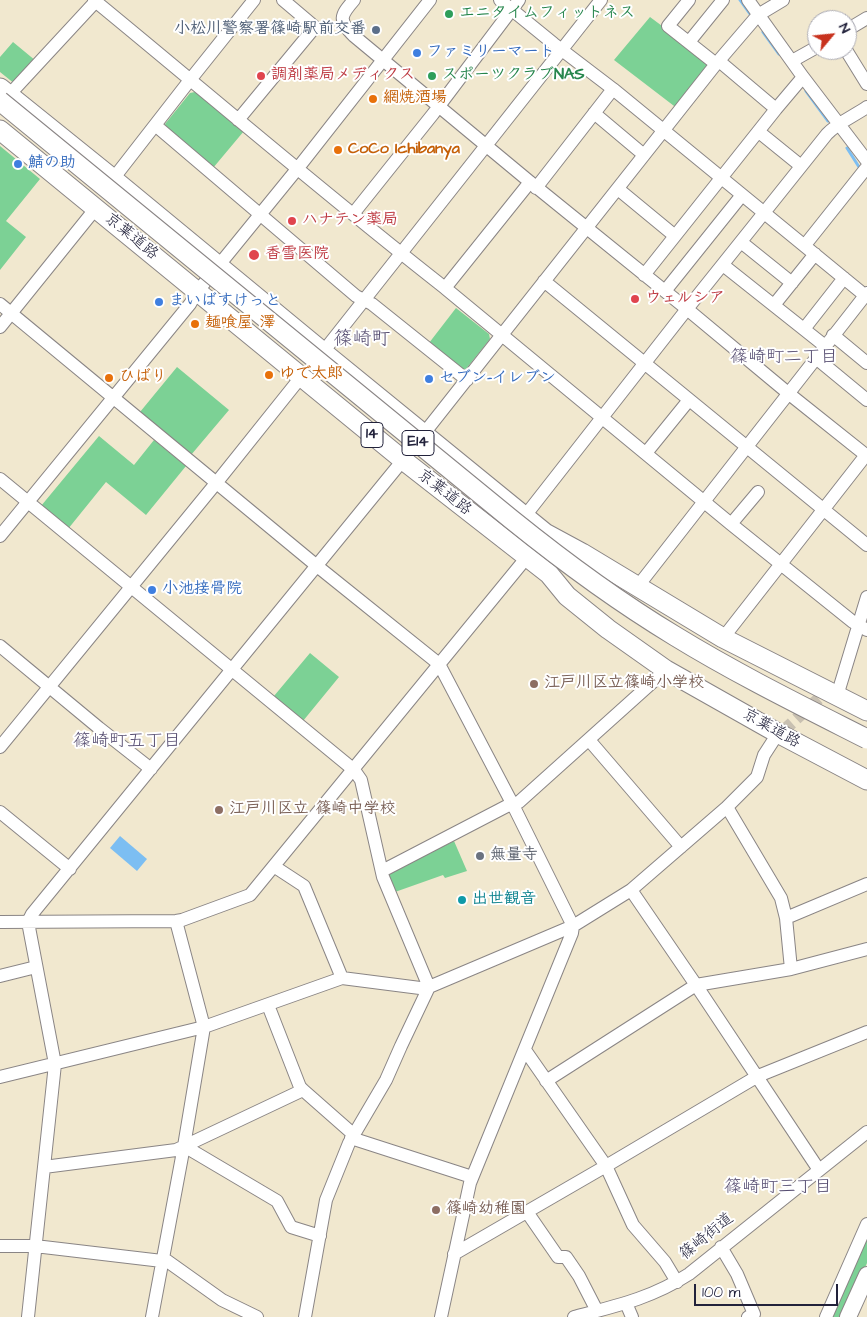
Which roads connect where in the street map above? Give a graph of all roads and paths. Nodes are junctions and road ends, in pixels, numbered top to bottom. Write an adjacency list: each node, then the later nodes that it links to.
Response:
1 (95, 0): 22 (street); 25 (street)
2 (254, 0): 22 (street)
3 (283, 0): 31 (street)
4 (354, 0): 17 (street)
5 (500, 0): 12 (street)
6 (602, 0): 15 (street)
7 (724, 0): 14 (street)
8 (748, 0): 13 (street)
9 (782, 0): 13 (street)
10 (426, 1): 17 (street)
11 (682, 2): 14 (street)
12 (516, 5): 15 (street); 26 (street)
13 (758, 15): 19 (street); 20 (street)
14 (689, 42): 20 (street)
15 (563, 50): 24 (street); 37 (street)
16 (807, 53): 19 (street)
17 (382, 60): 26 (street); 42 (street)
18 (852, 60): 23 (street)
19 (792, 61): 21 (street)
20 (718, 63): 28 (street); 35 (street)
21 (803, 78): 28 (street); 32 (street)
22 (190, 80): 31 (street); 33 (street)
23 (867, 84)
24 (613, 89): 29 (street); 35 (street)
25 (3, 95): 44 (highway, 京葉道路 / 14); 123 (highway, 京葉道路 / E14, bridge)
26 (438, 107): 37 (street); 50 (street)
27 (867, 107): 32 (street)
28 (776, 109): 36 (street)
29 (594, 113): 38 (street); 45 (street)
30 (0, 117): 126 (highway, 京葉道路 / E14)
31 (238, 120): 42 (street)
32 (838, 124): 39 (street); 40 (street)
33 (155, 125): 44 (street); 51 (street)
34 (0, 130): 48 (highway, 京葉道路 / 14)
35 (664, 131): 38 (street); 43 (street)
36 (759, 132): 40 (street); 43 (street)
37 (486, 146): 45 (street); 56 (street)
38 (644, 155): 46 (street)
39 (867, 161)
40 (801, 166): 49 (street)
41 (867, 167): 55 (street)
42 (298, 168): 50 (street); 51 (street)
43 (721, 178): 47 (street); 53 (street)
44 (113, 179): 59 (highway, 京葉道路 / 14)
45 (533, 185): 52 (street); 64 (street)
46 (618, 189): 52 (street); 53 (street)
47 (742, 196): 49 (street); 65 (street)
48 (96, 208): 66 (highway, 京葉道路 / 14); 72 (street)
49 (764, 213): 54 (street); 55 (street)
50 (353, 214): 56 (street)
51 (260, 215): 59 (street); 68 (street)
52 (586, 228): 60 (street); 62 (street)
53 (675, 236): 60 (street)
54 (741, 242): 58 (street); 63 (street)
55 (805, 245): 57 (street)
56 (401, 253): 64 (street); 68 (street)
57 (815, 254): 61 (street); 63 (street)
58 (723, 265): 70 (street); 71 (street)
59 (218, 267): 66 (street); 78 (highway, 京葉道路 / 14)
60 (644, 275): 65 (street)
61 (844, 278): 67 (street); 74 (street)
62 (544, 282): 75 (street); 80 (street)
63 (792, 283): 70 (street)
64 (445, 288): 75 (street)
65 (664, 291): 71 (street)
66 (197, 292): 82 (highway, 京葉道路 / 14); 85 (street)
67 (866, 295): 76 (street)
68 (364, 301): 78 (street); 83 (street)
69 (0, 304): 72 (street)
70 (774, 305): 74 (street)
71 (687, 309): 80 (street); 84 (street)
72 (11, 313): 73 (street); 85 (street)
73 (0, 327)
74 (804, 329): 77 (street)
75 (502, 335): 83 (street); 88 (street)
76 (833, 336): 77 (street); 81 (street)
77 (825, 346): 79 (street)
78 (323, 352): 89 (highway, 京葉道路 / 14)
79 (816, 358): 84 (street); 87 (street)
80 (644, 363): 86 (street); 88 (street)
81 (867, 363)
82 (301, 377): 93 (highway, 京葉道路 / 14); 95 (street)
83 (467, 380): 89 (street)
84 (788, 393): 90 (street); 92 (street)
85 (114, 397): 95 (street); 98 (street)
86 (689, 400): 90 (street); 91 (street)
87 (867, 400)
88 (602, 417): 91 (street); 100 (street)
89 (424, 433): 93 (street); 100 (highway, 京葉道路 / 14)
90 (746, 447): 97 (street); 99 (street)
91 (646, 453): 97 (street)
92 (866, 455): 99 (street)
93 (403, 460): 105 (highway, 京葉道路 / 14); 107 (street)
94 (0, 479): 98 (street)
95 (217, 482): 107 (street); 110 (street)
96 (758, 492): 101 (street)
97 (704, 501): 101 (street); 109 (street)
98 (27, 502): 103 (street); 110 (street)
99 (824, 510): 104 (street); 106 (street)
100 (525, 516): 102 (highway, 京葉道路 / 14)
101 (731, 524): 106 (street)
102 (545, 533): 109 (highway, 京葉道路 / 14); 119 (highway)
103 (0, 536)
104 (867, 545)
105 (527, 557): 108 (highway, 京葉道路 / 14); 115 (street)
106 (781, 564): 112 (street); 113 (street)
107 (317, 566): 115 (street); 116 (street)
108 (549, 574): 117 (highway, 京葉道路 / 14); 127 (highway)
109 (638, 586): 113 (highway, 京葉道路 / 14)
110 (131, 587): 116 (street); 118 (street)
111 (867, 597): 112 (street)
112 (863, 628): 119 (street)
113 (723, 638): 119 (highway, 京葉道路 / 14)
114 (0, 646): 118 (street)
115 (439, 664): 129 (street); 131 (street)
116 (233, 670): 128 (street); 129 (street)
117 (666, 670): 122 (highway, 京葉道路 / 14); 124 (street)
118 (49, 687): 125 (street); 128 (street)
119 (830, 697): 120 (highway, 京葉道路 / 14); 121 (highway)
120 (867, 711)
121 (867, 725)
122 (782, 732): 130 (highway, 京葉道路 / 14); 132 (street)
123 (867, 739)
124 (589, 740): 131 (street); 134 (street)
125 (0, 747)
126 (867, 752)
127 (867, 766)
128 (151, 769): 136 (street)
129 (354, 770): 135 (street); 137 (street)
130 (867, 780)
131 (513, 805): 137 (street); 144 (street)
132 (727, 807): 134 (street); 140 (street)
133 (0, 812): 136 (street)
134 (681, 847): 139 (street)
135 (274, 867): 141 (street); 149 (street)
136 (70, 869): 143 (street)
137 (382, 871): 151 (street)
138 (867, 884): 140 (street)
139 (631, 890): 144 (street); 150 (street)
140 (786, 918): 147 (street)
141 (176, 921): 143 (street); 153 (street)
142 (0, 922): 143 (street)
143 (28, 922): 146 (street)
144 (573, 926): 151 (street); 155 (street)
145 (867, 949): 147 (street)
146 (36, 968): 148 (street); 156 (street)
147 (791, 970): 150 (street)
148 (0, 976)
149 (342, 978): 151 (street); 152 (street)
150 (696, 984): 157 (street); 159 (street)
151 (429, 987): 162 (street)
152 (268, 1005): 153 (street); 160 (street)
153 (204, 1027): 156 (street); 163 (street)
154 (867, 1032): 157 (street)
155 (525, 1050): 159 (street); 167 (street)
156 (55, 1064): 158 (street); 165 (street)
157 (758, 1076): 164 (street); 166 (street)
158 (0, 1077)
159 (546, 1081): 164 (street)
160 (303, 1090): 162 (street); 163 (street)
161 (867, 1132): 166 (street, 篠崎街道)
162 (352, 1136): 167 (street); 170 (street)
163 (184, 1146): 165 (street); 170 (street); 175 (street)
164 (606, 1166): 168 (street); 177 (street)
165 (44, 1167): 172 (street)
166 (820, 1170): 173 (street, 篠崎街道)
167 (472, 1177): 174 (street)
168 (527, 1212): 174 (street); 179 (street)
169 (867, 1224): 188 (street)
170 (320, 1236): 183 (street)
171 (0, 1246): 172 (street)
172 (35, 1246): 175 (street); 180 (street)
173 (722, 1247): 177 (street, 篠崎街道); 187 (street)
174 (454, 1254): 184 (street)
175 (162, 1260): 181 (street); 182 (street)
176 (867, 1276): 189 (main road)
177 (676, 1282): 178 (street, 篠崎街道)
178 (626, 1303): 179 (street, 篠崎街道); 186 (street)
179 (597, 1311): 185 (street, 篠崎街道)
180 (28, 1317)
181 (152, 1317)
182 (257, 1317)
183 (304, 1317)
184 (441, 1317)
185 (574, 1317)
186 (632, 1317)
187 (748, 1317)
188 (826, 1317)
189 (848, 1317)

